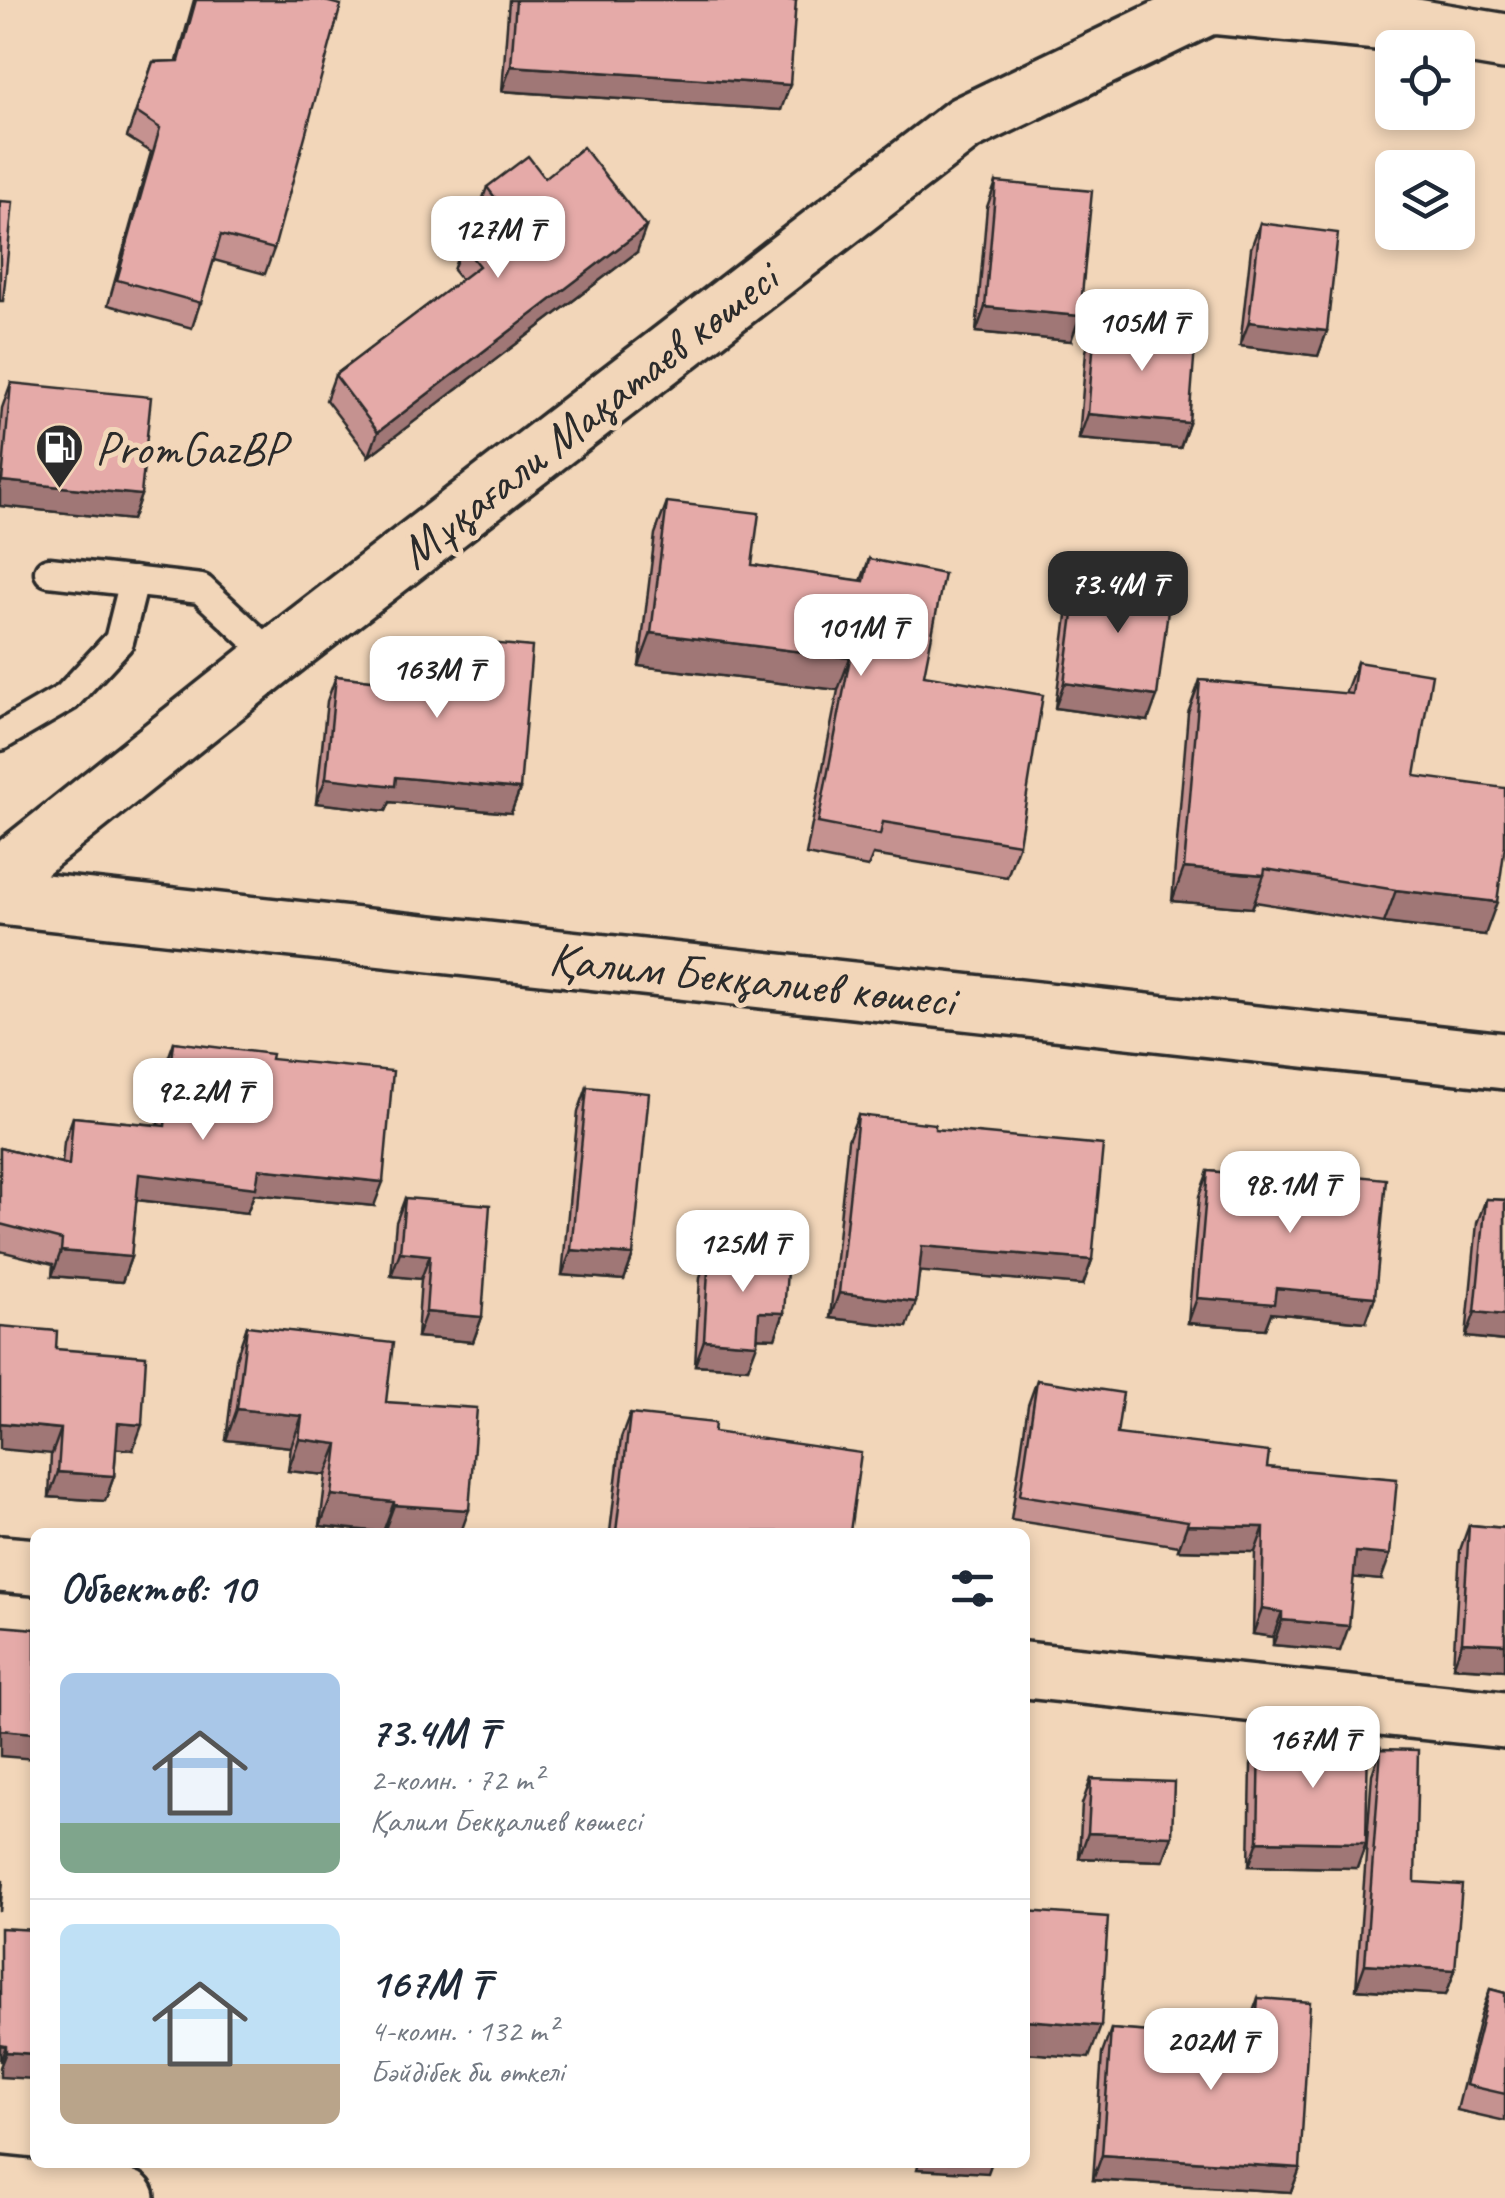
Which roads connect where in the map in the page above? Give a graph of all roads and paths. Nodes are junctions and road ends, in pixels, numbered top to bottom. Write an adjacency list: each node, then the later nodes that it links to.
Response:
1 (1188, 3): 2 (street, Мұқағали Мақатаев көшесі); 6 (street, Мұқағали Мақатаев көшесі)
2 (1399, 12): 3 (street, Мұқағали Мақатаев көшесі)
3 (1505, 42)
4 (49, 572): 5 (lane)
5 (134, 581): 6 (lane); 7 (lane)
6 (274, 657): 8 (street, Мұқағали Мақатаев көшесі)
7 (0, 736)
8 (0, 876)
9 (0, 897): 10 (street, Қалим Бекқалиев көшесі)
10 (1505, 1061)
11 (0, 1564): 12 (street)
12 (30, 1567)
13 (1030, 1671): 14 (street)
14 (1505, 1720)
15 (0, 2185): 16 (street)
16 (127, 2198)

